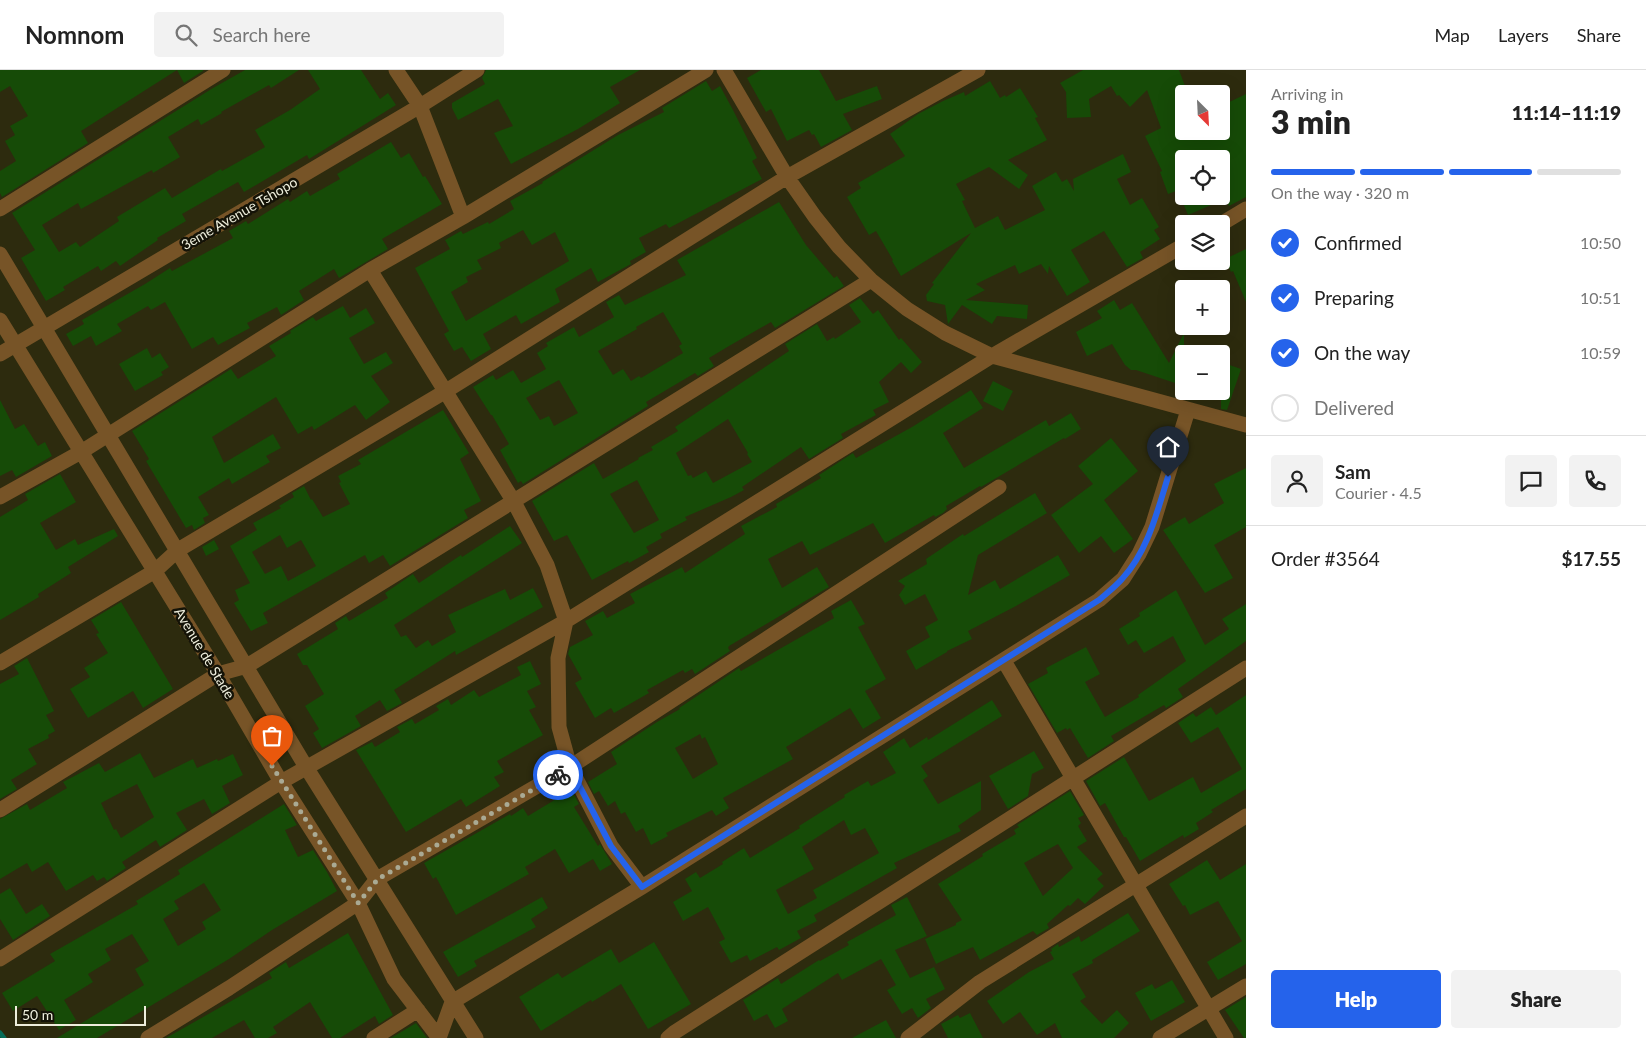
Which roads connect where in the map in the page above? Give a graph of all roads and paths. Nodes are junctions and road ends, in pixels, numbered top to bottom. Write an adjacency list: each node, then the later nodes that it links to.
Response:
1 (223, 70): 9 (street)
2 (396, 70): 7 (street)
3 (477, 70): 7 (street, 3eme Avenue Tshopo)
4 (706, 70): 11 (street)
5 (724, 70): 8 (street)
6 (978, 70): 8 (street)
7 (420, 106): 11 (street); 18 (street, 3eme Avenue Tshopo)
8 (787, 177): 16 (street); 22 (street)
9 (0, 209)
10 (1246, 209): 12 (street)
11 (462, 217): 15 (street)
12 (1230, 219)
13 (1175, 250): 21 (street)
14 (0, 254): 18 (street)
15 (370, 270): 22 (street); 25 (street)
16 (871, 280): 21 (street); 29 (street)
17 (0, 320): 19 (street, Avenue de Stade)
18 (43, 328): 19 (street, 3eme Avenue Tshopo); 25 (street)
19 (15, 344): 20 (street, 3eme Avenue Tshopo); 26 (street, Avenue de Stade)
20 (0, 354)
21 (992, 356): 23 (street); 32 (street)
22 (446, 391): 29 (street); 30 (street)
23 (1188, 410): 24 (street); 33 (street)
24 (1246, 425)
25 (108, 436): 26 (street); 30 (street)
26 (81, 452): 28 (street); 31 (street, Avenue de Stade)
27 (999, 487): 39 (street)
28 (0, 497)
29 (514, 502): 32 (street); 35 (street)
30 (178, 550): 31 (street); 35 (street)
31 (155, 571): 34 (street); 37 (street, Avenue de Stade)
32 (566, 621): 38 (street); 39 (street)
33 (1004, 661): 40 (street); 46 (street)
34 (0, 663)
35 (248, 666): 37 (street); 38 (street)
36 (1246, 668): 40 (street)
37 (218, 674): 41 (street, Avenue de Stade); 42 (street)
38 (306, 768): 41 (street); 44 (street)
39 (570, 768): 44 (street); 46 (street)
40 (1072, 779): 45 (street); 57 (street)
41 (281, 782): 47 (street, Avenue de Stade); 48 (street)
42 (0, 810)
43 (1246, 816): 45 (street)
44 (378, 879): 47 (street); 50 (street)
45 (1136, 885): 51 (street); 58 (street)
46 (642, 887): 50 (street)
47 (358, 903): 52 (street, Avenue de Stade); 53 (street)
48 (0, 959)
49 (1246, 986): 51 (street)
50 (452, 1002): 55 (street); 56 (street)
51 (1209, 1008): 59 (street); 60 (street)
52 (418, 1010): 54 (street); 55 (street, Avenue de Stade)
53 (148, 1038)
54 (374, 1038)
55 (439, 1038)
56 (476, 1038)
57 (668, 1038)
58 (908, 1038)
59 (1160, 1038)
60 (1226, 1038)

